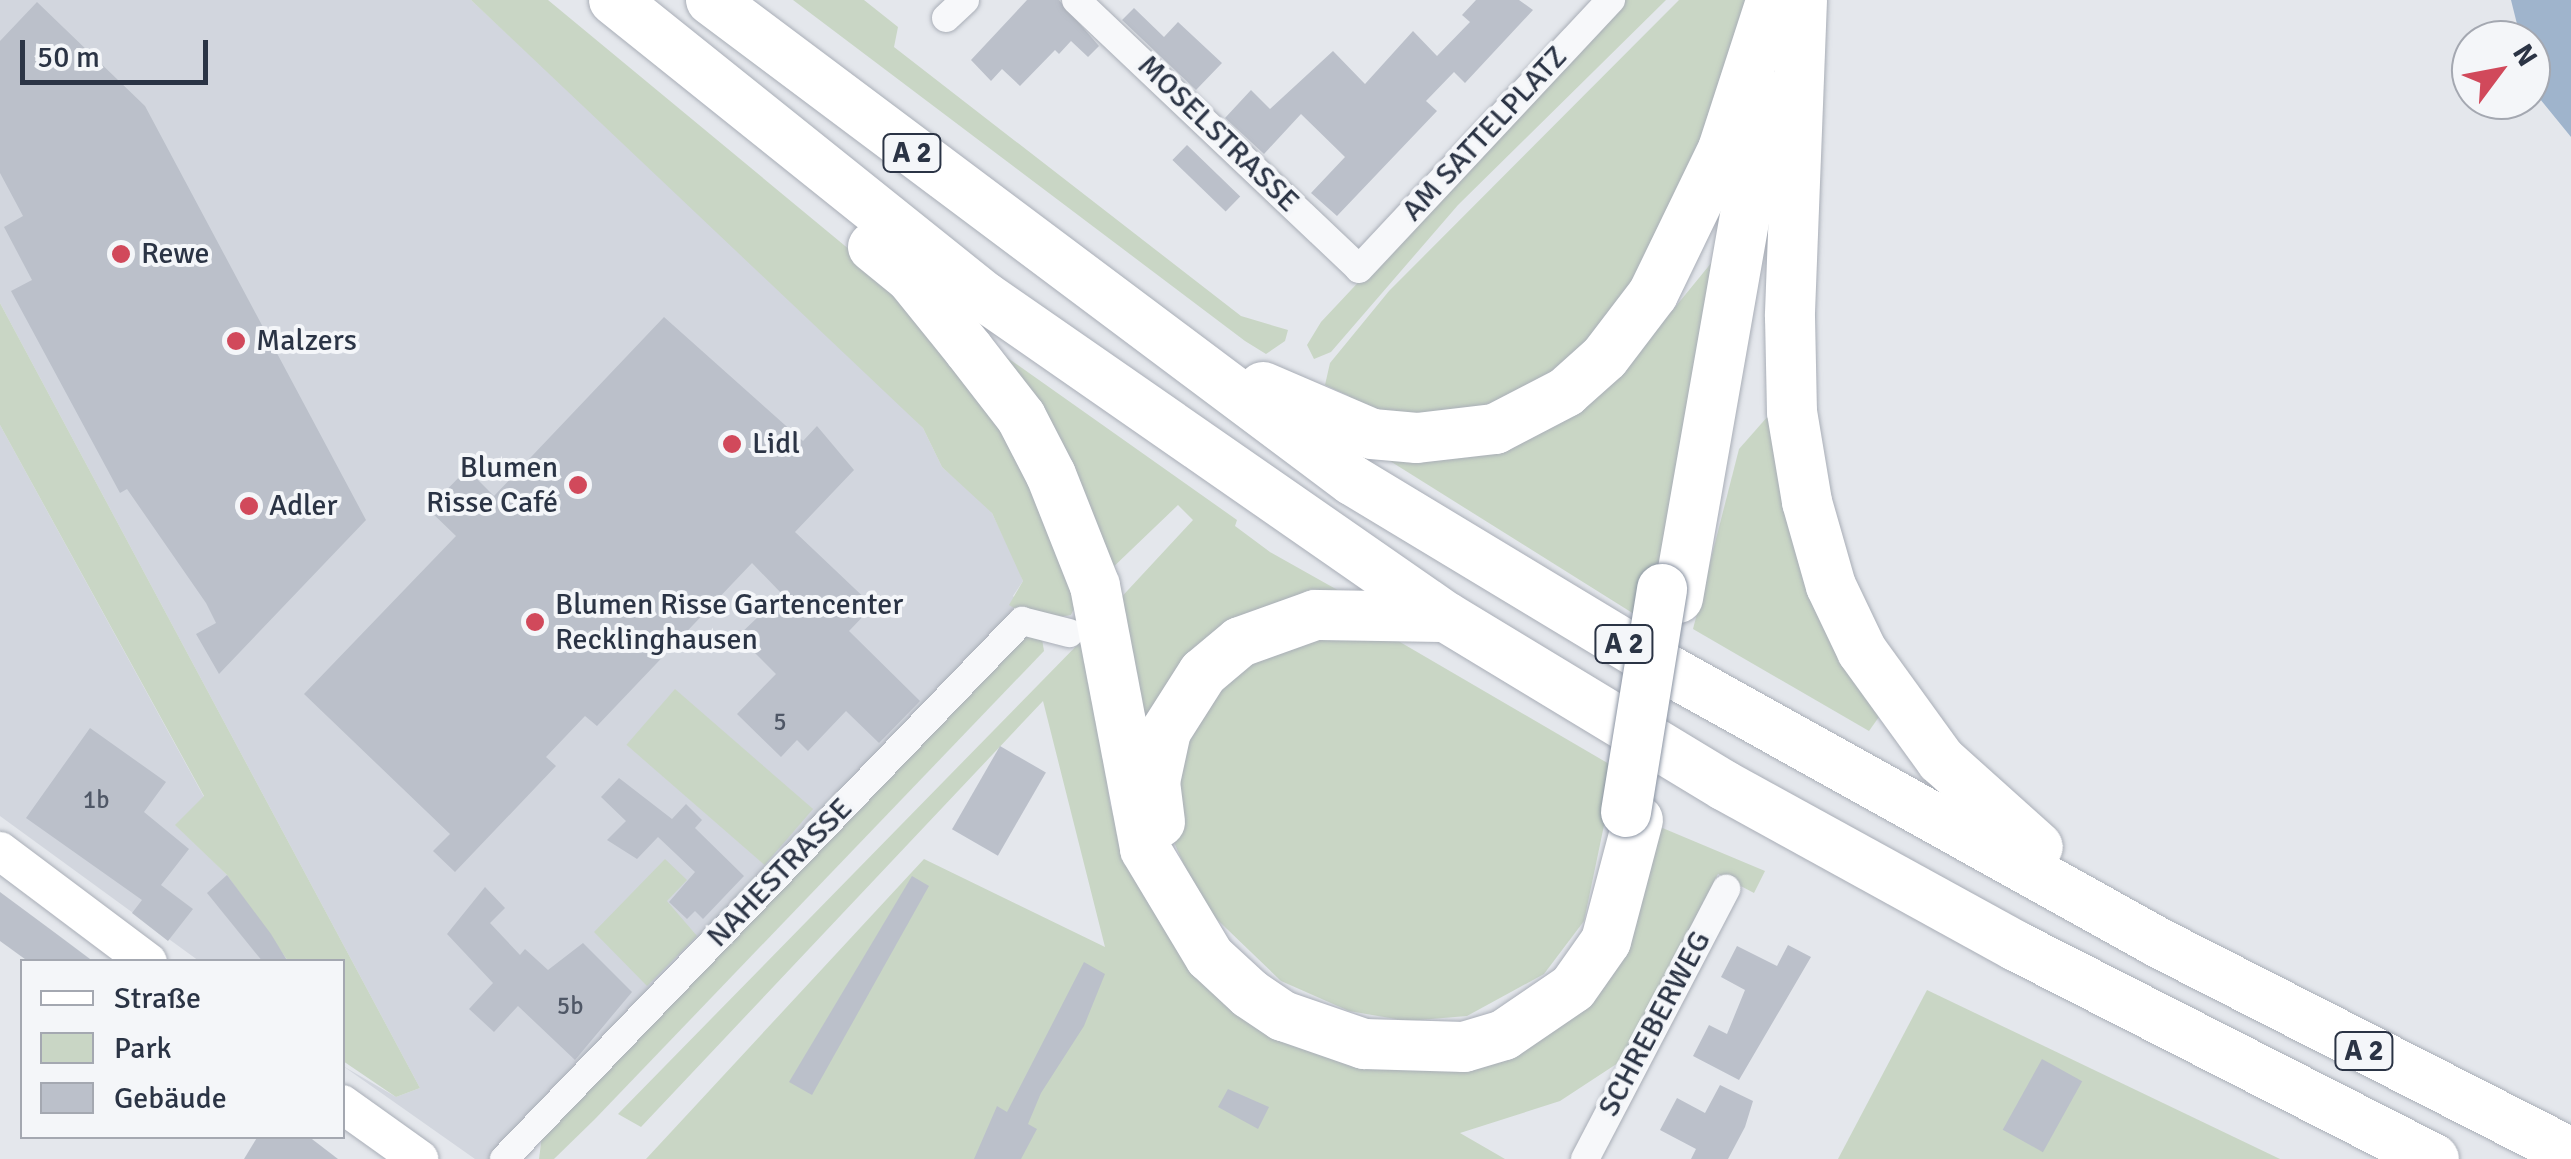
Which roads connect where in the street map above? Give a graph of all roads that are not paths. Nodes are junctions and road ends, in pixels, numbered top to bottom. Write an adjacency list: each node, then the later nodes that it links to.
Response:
1 (614, 0): 6 (highway, A 2)
2 (711, 0): 8 (highway, A 2)
3 (1076, 0): 7 (street, MOSELSTRASSE)
4 (1611, 0): 7 (street, AM SATTELPLATZ)
5 (1782, 1): 8 (highway); 11 (highway); 14 (highway)
6 (756, 118): 9 (highway); 10 (highway, A 2)
7 (1360, 269)
8 (1112, 306): 14 (highway, A 2)
9 (1089, 612): 11 (highway); 19 (street, NAHESTRASSE)
10 (1446, 617): 11 (highway); 21 (highway, A 2)
11 (1632, 816)
12 (0, 852): 15 (street)
13 (1726, 889): 20 (street, SCHREBERWEG)
14 (2159, 943): 17 (highway, A 2)
15 (144, 959)
16 (345, 1106): 18 (street)
17 (2571, 1153)
18 (419, 1159)
19 (504, 1159)
20 (1585, 1159)
21 (2434, 1159)

